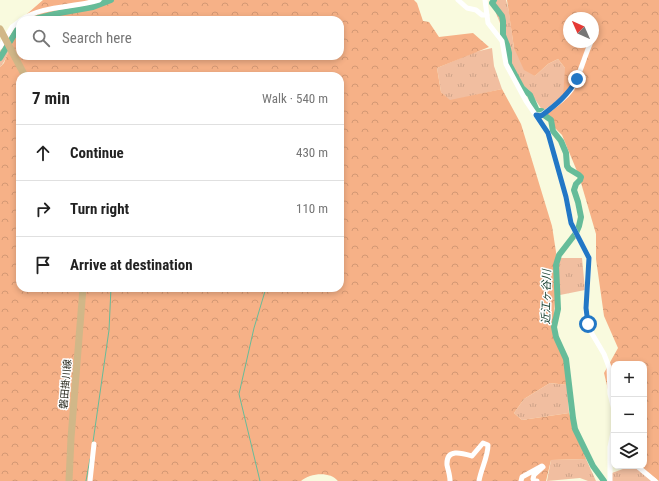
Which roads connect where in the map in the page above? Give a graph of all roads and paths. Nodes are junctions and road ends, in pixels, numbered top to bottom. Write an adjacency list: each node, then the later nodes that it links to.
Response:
1 (99, 0): 5 (street)
2 (458, 0): 4 (street)
3 (485, 0): 4 (street)
4 (487, 15): 13 (street)
5 (29, 16)
6 (16, 24): 8 (street)
7 (0, 28): 10 (main road)
8 (0, 47)
9 (589, 48): 13 (street)
10 (16, 59)
11 (17, 60): 12 (main road)
12 (23, 72)
13 (536, 115): 15 (street)
14 (83, 292): 19 (main road, 磐田掛川線)
15 (611, 398)
16 (613, 433): 25 (street)
17 (94, 444): 20 (street)
18 (640, 469): 26 (street)
19 (69, 481)
20 (90, 481)
21 (450, 481): 22 (street)
22 (479, 481)
23 (521, 481): 24 (street)
24 (537, 481)
25 (610, 481)
26 (654, 481)

